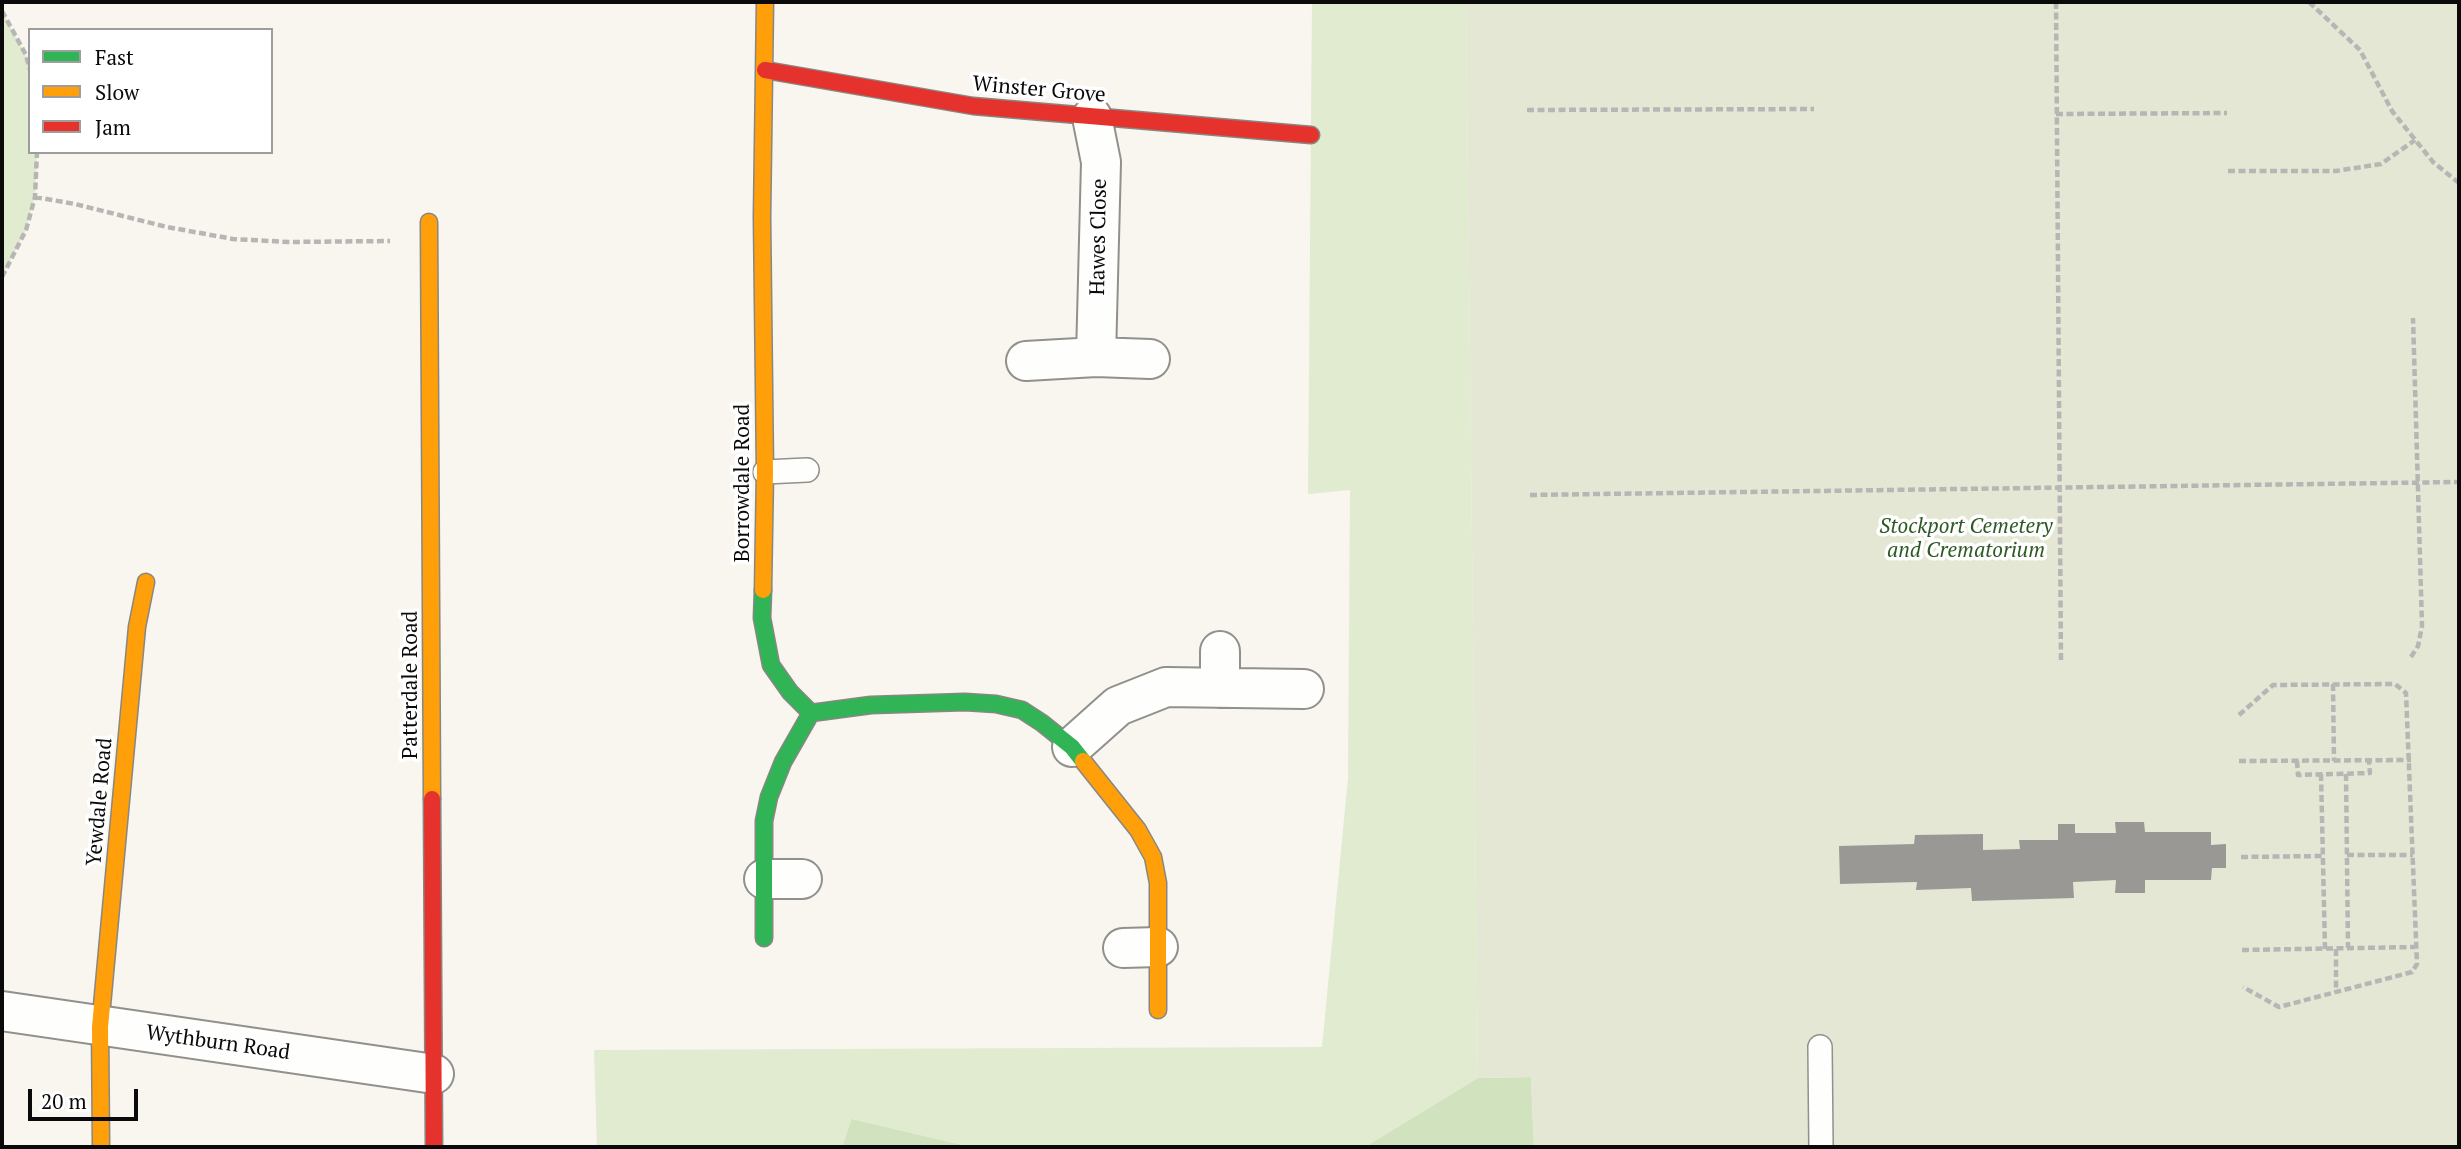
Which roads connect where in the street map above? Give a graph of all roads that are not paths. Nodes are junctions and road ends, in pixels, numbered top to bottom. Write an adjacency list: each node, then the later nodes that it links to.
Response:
1 (765, 2): 2 (street, Borrowdale Road)
2 (765, 70): 3 (street, Winster Grove); 10 (street, Borrowdale Road)
3 (1092, 117): 4 (street, Winster Grove); 6 (street, Hawes Close)
4 (1311, 135)
5 (429, 222): 22 (street, Patterdale Road)
6 (1096, 357): 7 (street); 8 (street)
7 (1150, 359)
8 (1026, 361)
9 (807, 470): 10 (lane)
10 (765, 472): 13 (street, Borrowdale Road)
11 (146, 582): 20 (street, Yewdale Road)
12 (1304, 689): 14 (street)
13 (811, 713): 14 (street); 15 (street)
14 (1072, 747): 18 (street)
15 (764, 879): 16 (street); 17 (street)
16 (802, 879)
17 (764, 939)
18 (1158, 1010)
19 (2, 1012): 20 (street, Wythburn Road)
20 (100, 1027): 22 (street, Wythburn Road); 23 (street, Yewdale Road)
21 (1820, 1047): 25 (lane)
22 (433, 1074): 24 (street, Patterdale Road)
23 (101, 1147)
24 (434, 1147)
25 (1821, 1147)

